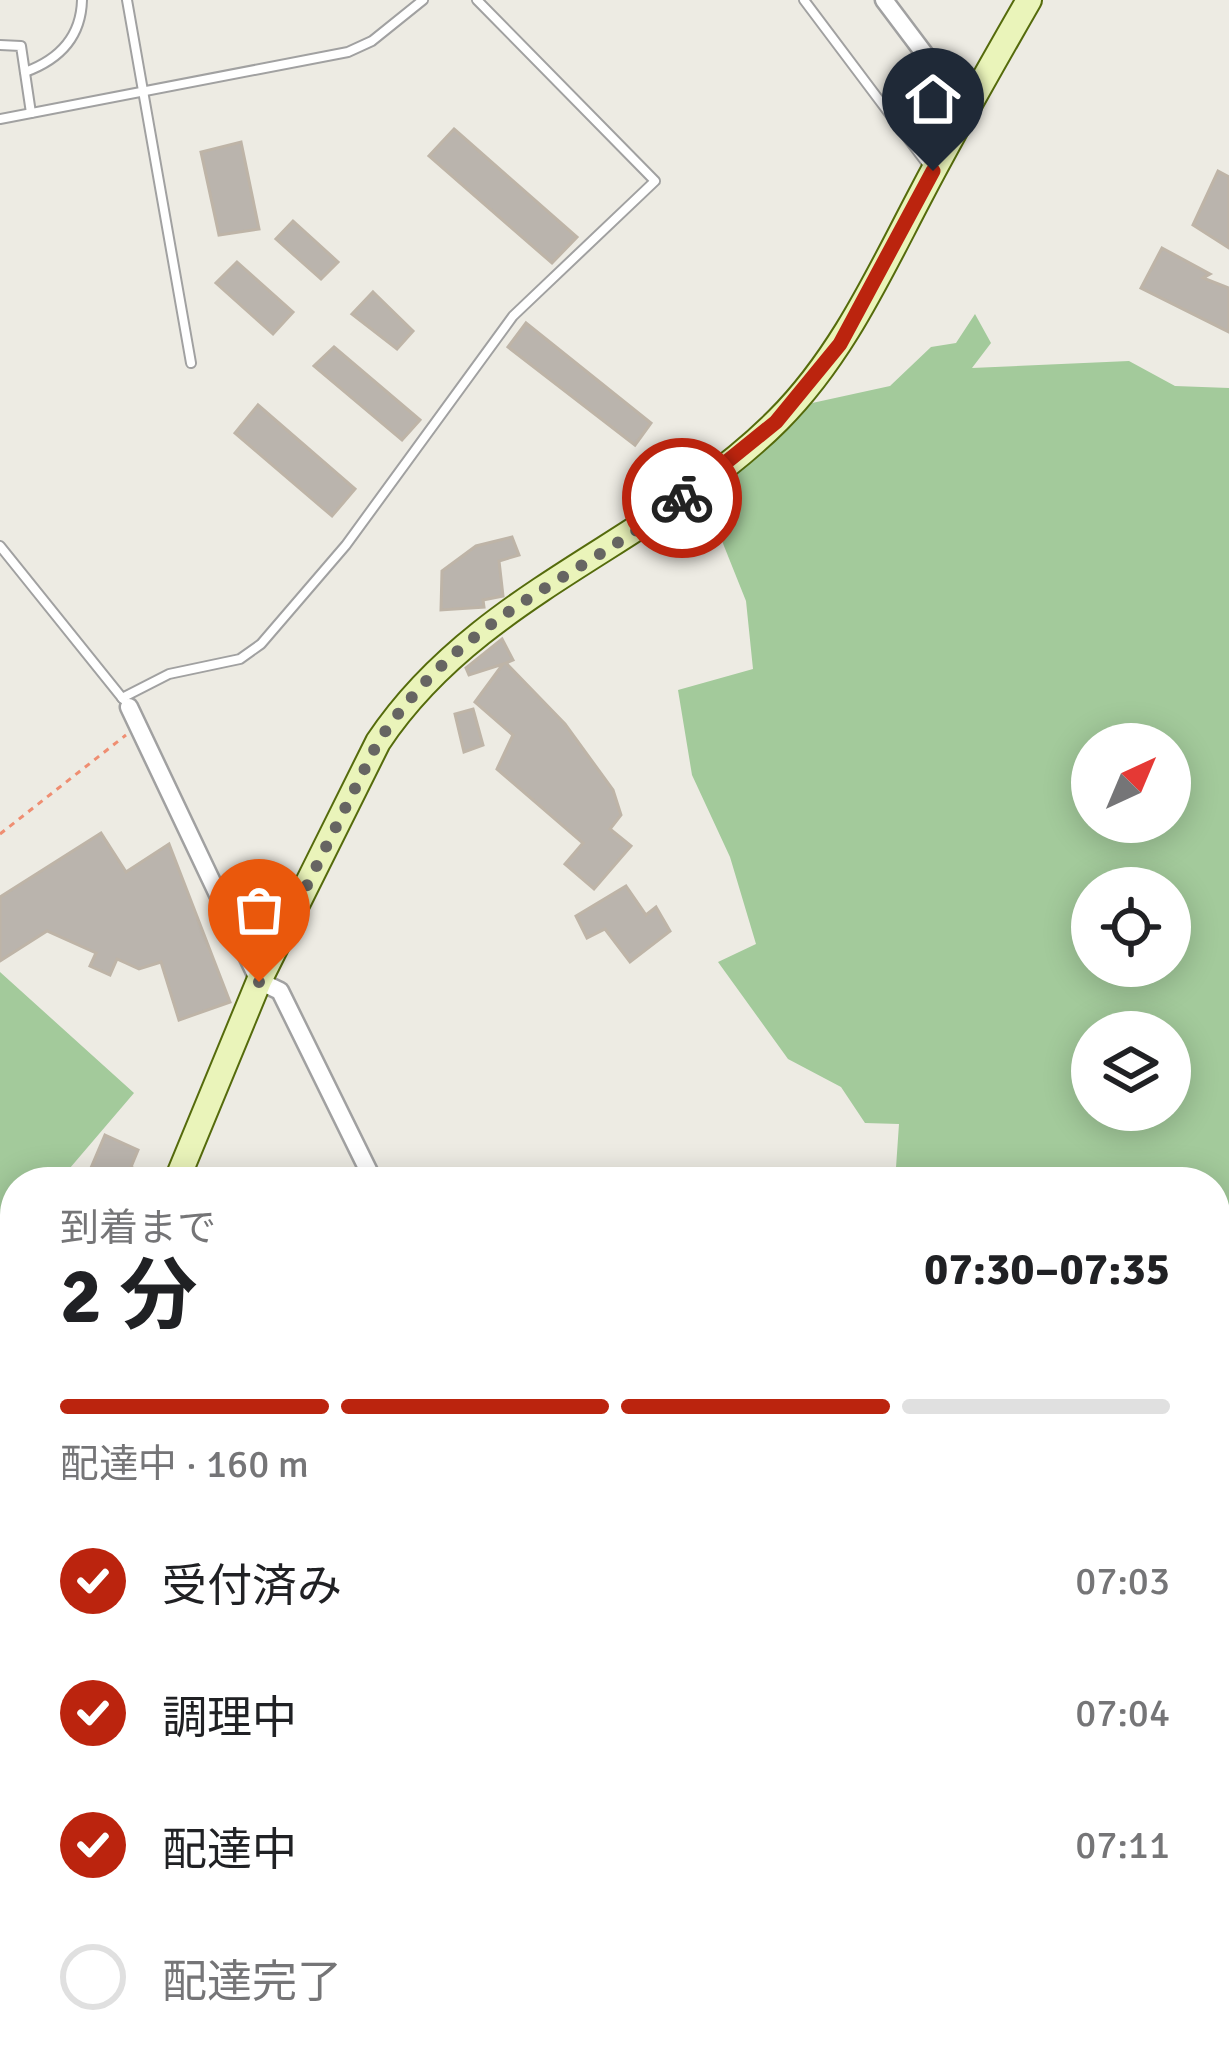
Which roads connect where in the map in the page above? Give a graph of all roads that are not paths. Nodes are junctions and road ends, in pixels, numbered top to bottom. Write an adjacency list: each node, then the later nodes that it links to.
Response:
1 (82, 0): 9 (lane)
2 (127, 0): 10 (lane)
3 (423, 0): 10 (lane)
4 (477, 0): 17 (lane)
5 (803, 0): 14 (lane)
6 (884, 0): 11 (street)
7 (1029, 0): 11 (street)
8 (0, 45): 9 (lane)
9 (25, 72): 12 (lane)
10 (142, 92): 12 (lane); 15 (lane)
11 (966, 109): 14 (street)
12 (31, 113): 13 (lane)
13 (0, 119)
14 (933, 171): 18 (street)
15 (191, 363)
16 (0, 546): 17 (lane)
17 (126, 702): 18 (street)
18 (259, 982): 19 (street); 20 (street)
19 (182, 1167)
20 (367, 1167)

